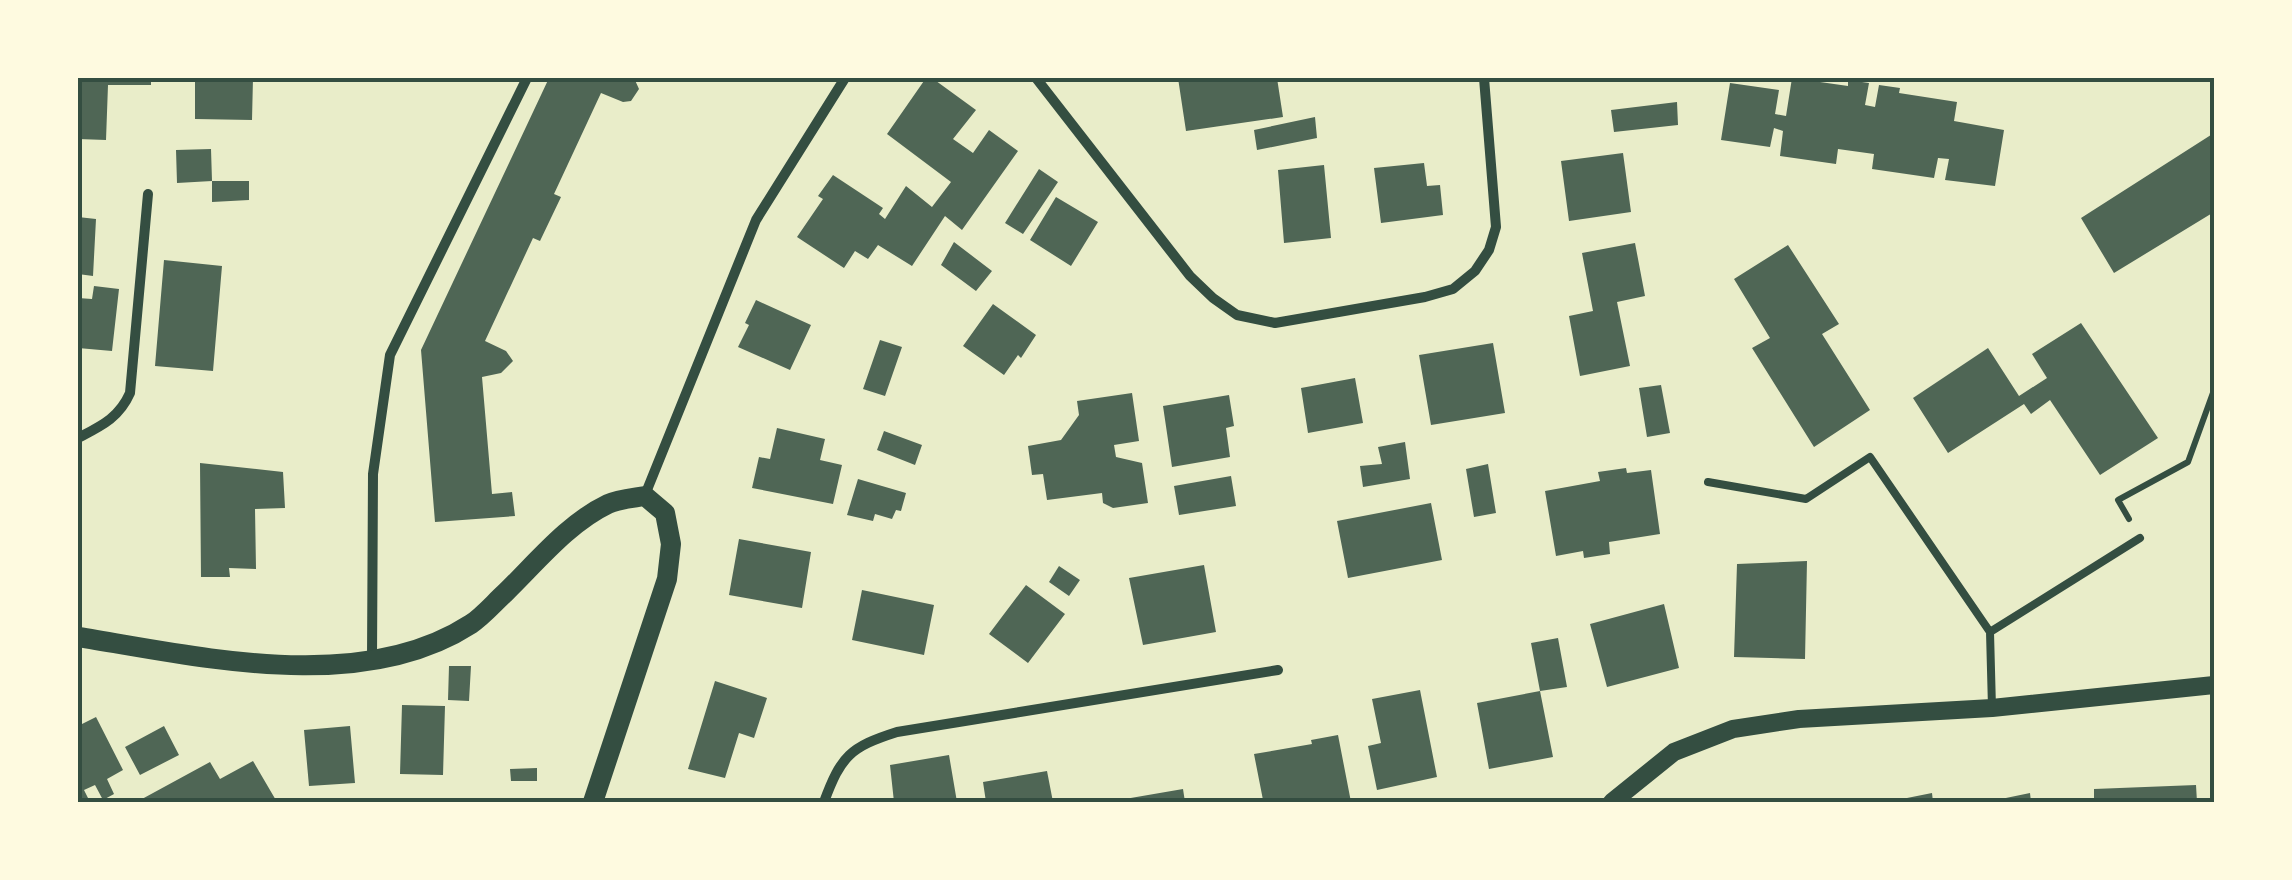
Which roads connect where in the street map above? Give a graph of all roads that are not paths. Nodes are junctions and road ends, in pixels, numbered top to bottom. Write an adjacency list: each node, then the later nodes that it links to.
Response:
1 (528, 78): 12 (street)
2 (846, 78): 8 (street)
3 (1036, 78): 4 (street)
4 (1484, 78)
5 (148, 194): 6 (street)
6 (78, 438)
7 (1708, 482): 10 (lane)
8 (644, 496): 12 (main road); 16 (main road)
9 (2140, 538): 10 (lane)
10 (1990, 632): 15 (lane)
11 (78, 638): 12 (main road)
12 (372, 660)
13 (1278, 670): 17 (street)
14 (2214, 684): 15 (street)
15 (1992, 708): 18 (street)
16 (592, 802)
17 (824, 802)
18 (1612, 802)

